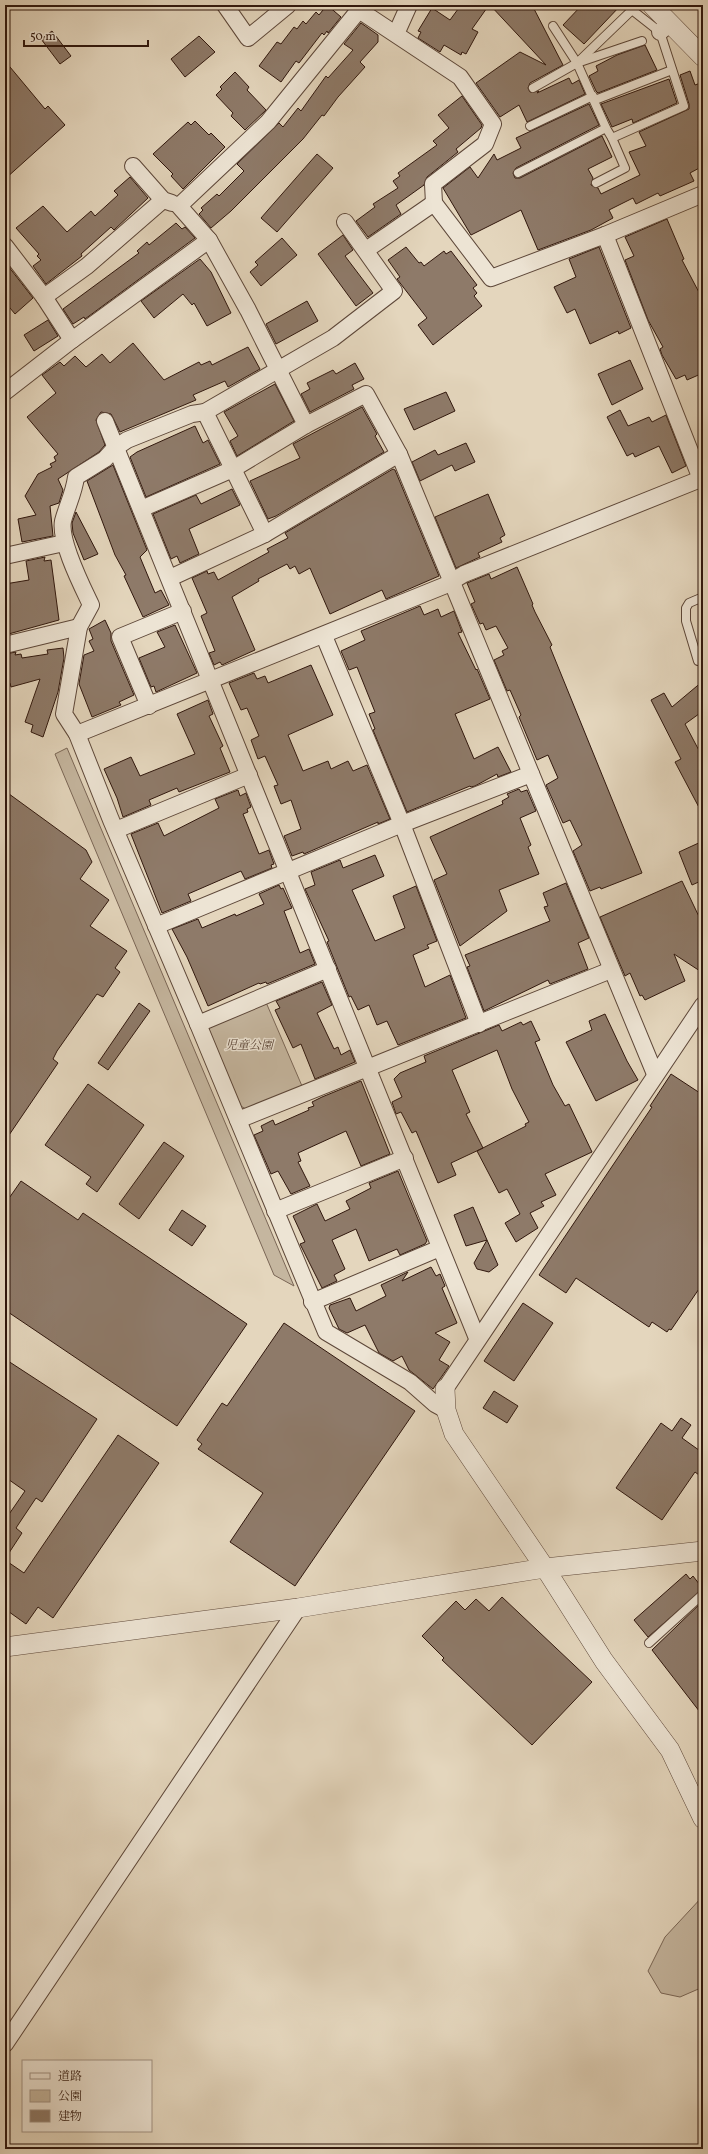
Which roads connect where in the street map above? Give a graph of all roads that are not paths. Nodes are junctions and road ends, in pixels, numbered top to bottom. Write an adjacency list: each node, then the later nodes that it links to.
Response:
1 (225, 5): 2 (street)
2 (288, 5)
3 (409, 5): 8 (street)
4 (652, 5): 7 (street)
5 (356, 7): 8 (street); 24 (street)
6 (553, 26): 11 (lane)
7 (665, 28): 10 (street); 11 (lane); 12 (lane)
8 (396, 34): 23 (street)
9 (642, 41): 11 (lane)
10 (703, 57)
11 (577, 63): 13 (lane); 14 (lane)
12 (672, 70): 14 (lane); 17 (lane)
13 (532, 88)
14 (594, 98): 15 (lane); 16 (lane)
15 (530, 126)
16 (606, 128): 17 (lane); 19 (lane)
17 (612, 138): 20 (lane)
18 (133, 166): 22 (street)
19 (518, 172)
20 (596, 183)
21 (703, 194): 26 (street)
22 (163, 200): 24 (street); 30 (street)
23 (434, 203): 26 (street); 29 (street)
24 (179, 206): 27 (street)
25 (345, 222): 29 (street)
26 (605, 235): 40 (street)
27 (209, 240): 31 (street); 32 (street)
28 (5, 246): 30 (street)
29 (366, 250): 32 (street)
30 (44, 297): 31 (street)
31 (72, 340): 33 (street)
32 (278, 370): 34 (street); 36 (street)
33 (5, 392)
34 (205, 412): 37 (street); 39 (street)
35 (105, 421): 37 (street)
36 (306, 425): 38 (street); 39 (street)
37 (115, 448): 41 (street); 43 (street)
38 (399, 454): 42 (street); 46 (street)
39 (233, 469): 41 (street); 42 (street)
40 (702, 481): 46 (street)
41 (140, 509): 45 (street)
42 (265, 534): 45 (street)
43 (64, 543): 44 (street); 49 (street)
44 (5, 556)
45 (170, 578): 48 (street)
46 (452, 581): 50 (street); 56 (street)
47 (703, 597): 52 (lane)
48 (182, 611): 53 (street); 54 (street)
49 (79, 627): 51 (street); 55 (street)
50 (324, 636): 53 (street); 58 (street)
51 (5, 645)
52 (698, 661)
53 (211, 681): 54 (street); 57 (street)
54 (149, 706): 55 (street)
55 (77, 734): 59 (street)
56 (531, 774): 58 (street); 63 (street)
57 (249, 775): 59 (street); 60 (street)
58 (402, 824): 60 (street); 66 (street)
59 (116, 830): 61 (street)
60 (288, 872): 61 (street); 62 (street)
61 (156, 926): 65 (street)
62 (328, 969): 65 (street); 67 (street)
63 (611, 970): 66 (street); 68 (street)
64 (703, 1006): 68 (street)
65 (198, 1024): 69 (street)
66 (479, 1024): 67 (street)
67 (368, 1069): 69 (street); 70 (street)
68 (655, 1074): 74 (street)
69 (238, 1120): 71 (street)
70 (405, 1158): 71 (street); 72 (street)
71 (275, 1211): 73 (street)
72 (440, 1248): 73 (street); 74 (street)
73 (312, 1302): 76 (street)
74 (477, 1338): 75 (street)
75 (445, 1388): 76 (street)
76 (446, 1410): 78 (street)
77 (703, 1551): 78 (street)
78 (545, 1568): 80 (street); 83 (street)
79 (703, 1594): 81 (lane)
80 (298, 1608): 82 (street); 84 (street)
81 (649, 1643)
82 (5, 1647)
83 (703, 1818)
84 (5, 2044)

